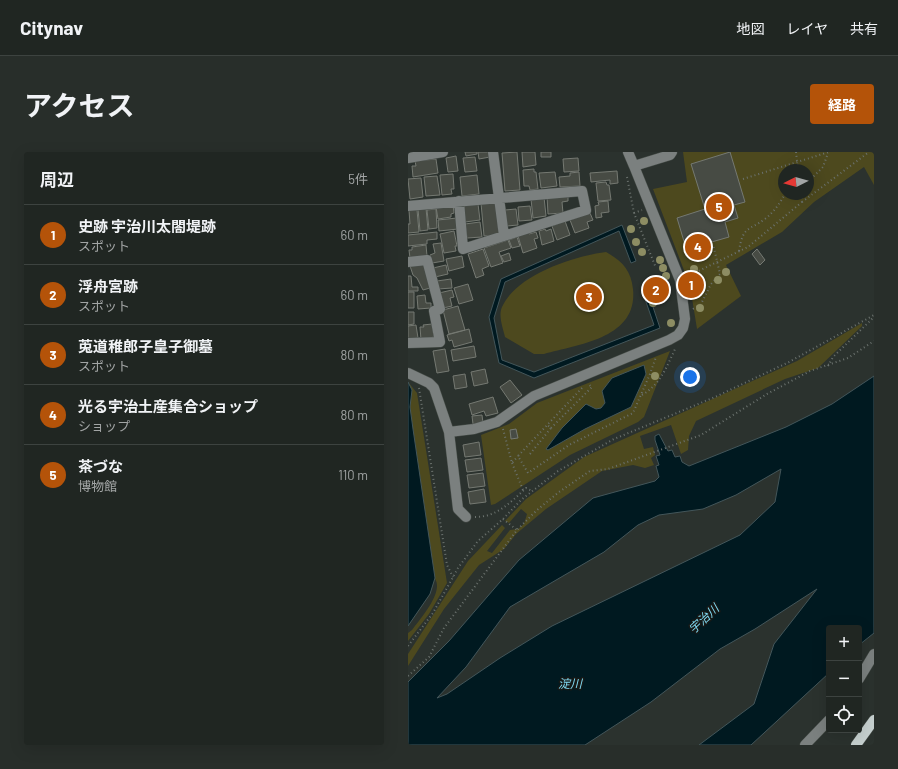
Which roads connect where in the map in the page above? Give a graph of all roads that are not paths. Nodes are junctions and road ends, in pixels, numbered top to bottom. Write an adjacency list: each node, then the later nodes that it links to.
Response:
1 (442, 152): 5 (street)
2 (493, 152): 7 (street)
3 (628, 152): 6 (street)
4 (672, 152): 6 (street)
5 (408, 158)
6 (634, 166): 14 (street)
7 (500, 197): 8 (street); 10 (street); 10 (street)
8 (459, 201): 9 (street); 10 (street)
9 (408, 206)
10 (504, 236)
11 (408, 262): 12 (street)
12 (408, 344)
13 (408, 373): 14 (street)
14 (449, 432): 15 (street)
15 (466, 517)
16 (874, 654): 17 (street)
17 (862, 674)
18 (874, 720): 21 (main road)
19 (826, 723): 20 (street)
20 (805, 745)
21 (856, 745)

